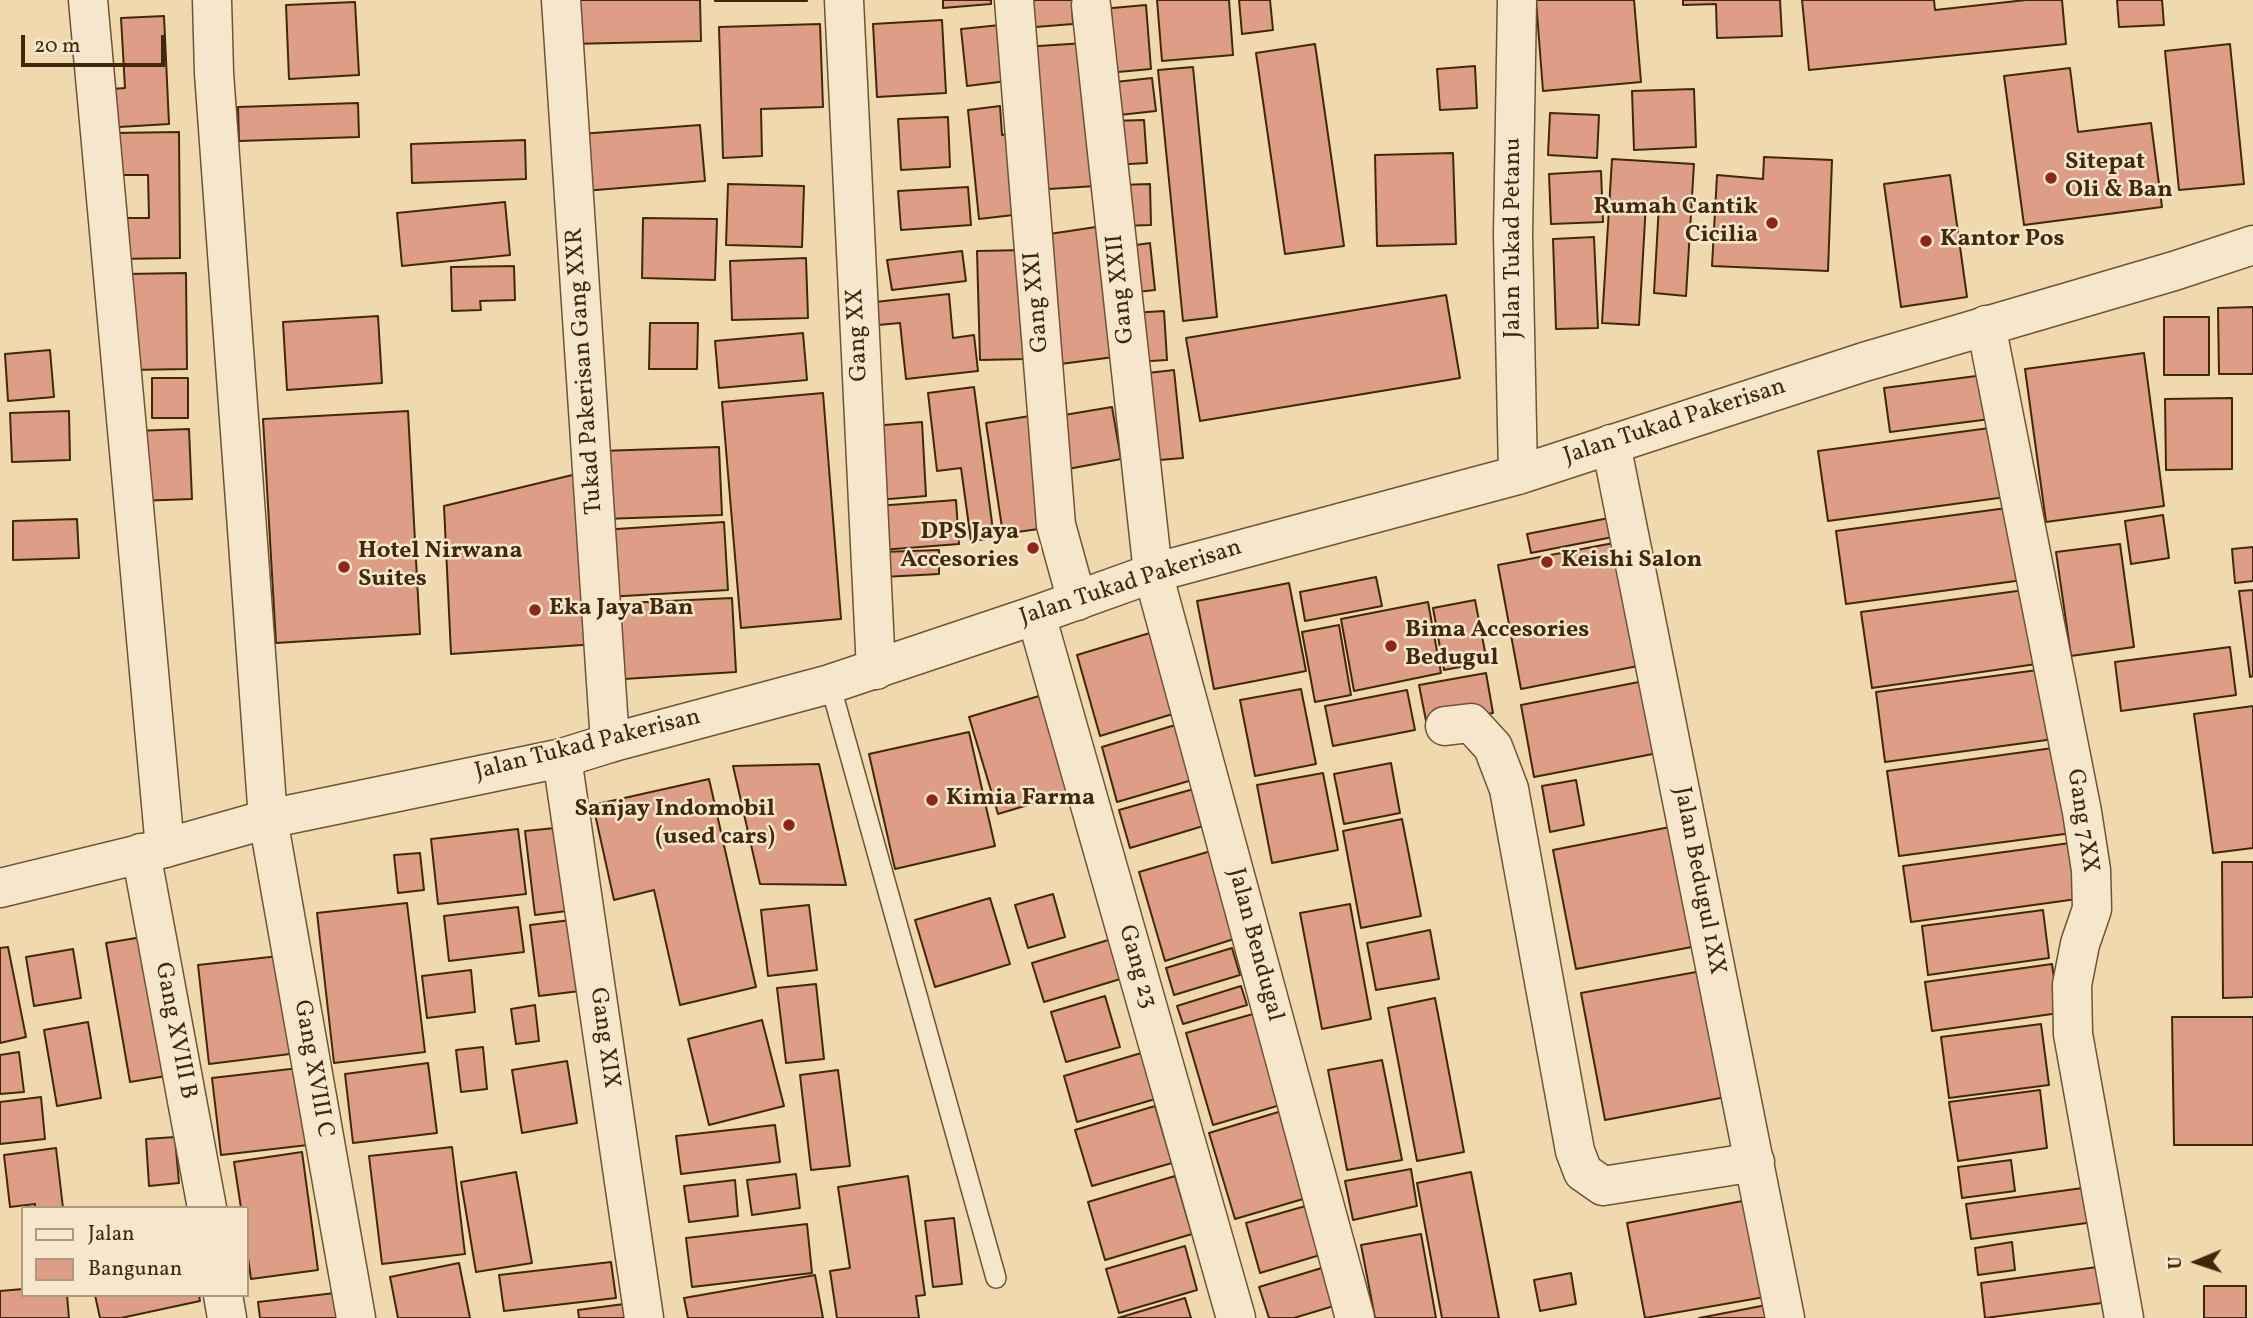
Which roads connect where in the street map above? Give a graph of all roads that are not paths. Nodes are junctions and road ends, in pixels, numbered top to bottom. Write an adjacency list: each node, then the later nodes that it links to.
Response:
1 (88, 0): 21 (street, Gang XVIII B)
2 (212, 0): 20 (street, Gang XVIII C)
3 (561, 0): 18 (street, Tukad Pakerisan Gang XXR)
4 (844, 0): 15 (street, Gang XX)
5 (1014, 0): 13 (street, Gang XXI)
6 (1517, 0): 11 (street, Jalan Tukad Petanu)
7 (1091, 5): 12 (street, Gang XXII)
8 (2253, 245): 9 (street, Jalan Tukad Pakerisan)
9 (1986, 325): 10 (street, Jalan Tukad Pakerisan); 33 (street, Gang 7XX)
10 (1611, 444): 11 (street, Jalan Tukad Pakerisan); 23 (street, Jalan Bedugul 1XX)
11 (1518, 475): 12 (street, Jalan Tukad Pakerisan)
12 (1153, 573): 13 (street, Jalan Tukad Pakerisan); 31 (street, Jalan Bendugal)
13 (1077, 601): 14 (street, Jalan Tukad Pakerisan)
14 (1037, 615): 15 (street, Jalan Tukad Pakerisan); 30 (street, Gang 23)
15 (876, 670): 16 (street, Jalan Tukad Pakerisan)
16 (830, 684): 18 (street, Jalan Tukad Pakerisan); 25 (lane)
17 (1445, 726): 23 (street)
18 (610, 743): 19 (street, Jalan Tukad Pakerisan)
19 (562, 758): 20 (street, Jalan Tukad Pakerisan); 29 (street, Gang XIX)
20 (268, 819): 21 (street, Jalan Tukad Pakerisan); 28 (street, Gang XVIII C)
21 (153, 850): 22 (street, Jalan Tukad Pakerisan); 24 (street, Gang XVIII B)
22 (0, 888)
23 (1755, 1162): 32 (street, Jalan Bedugul 1XX)
24 (207, 1206)
25 (996, 1278)
26 (223, 1297): 27 (street)
27 (227, 1318)
28 (356, 1318)
29 (644, 1318)
30 (1236, 1318)
31 (1355, 1318)
32 (1785, 1318)
33 (2124, 1318)

